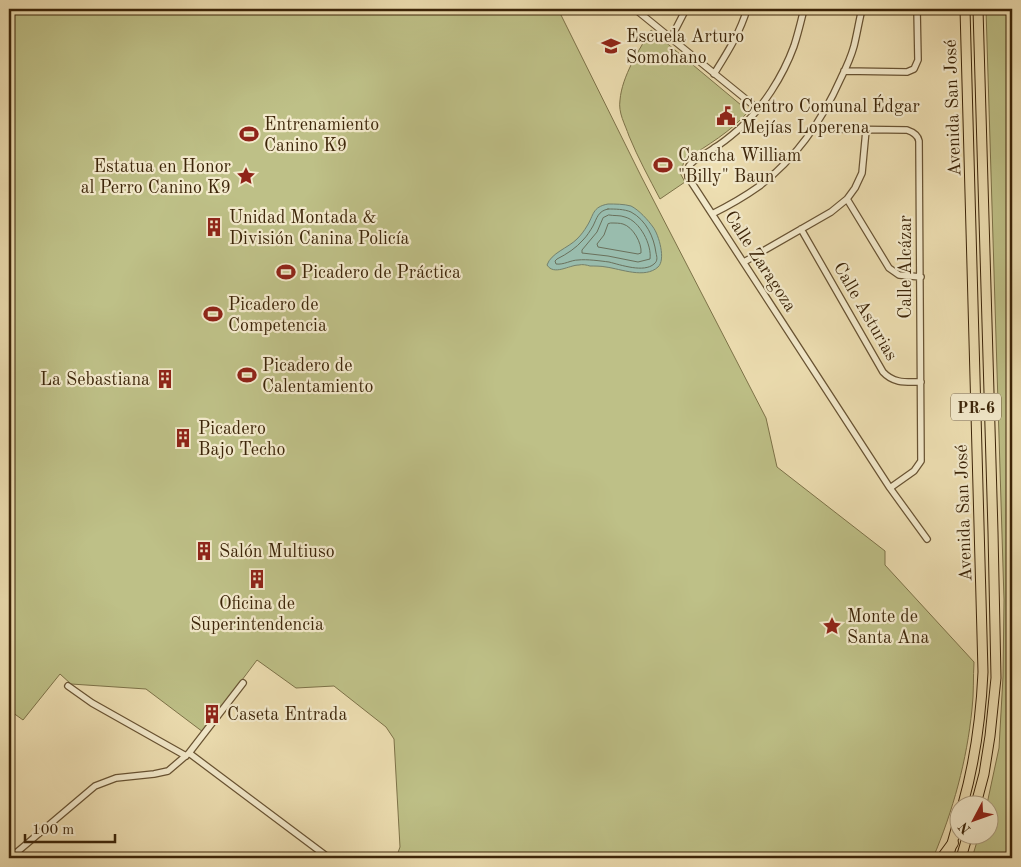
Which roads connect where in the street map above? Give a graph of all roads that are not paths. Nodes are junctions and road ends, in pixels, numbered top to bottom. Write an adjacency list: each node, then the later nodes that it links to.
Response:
1 (635, 9): 9 (street)
2 (686, 9): 9 (street)
3 (747, 9): 11 (street)
4 (804, 9): 12 (street, Calle Zaragoza)
5 (862, 9): 10 (street)
6 (918, 9): 10 (street)
7 (965, 9): 26 (main road, Avenida San José / PR-6)
8 (978, 9): 27 (main road, Avenida San José / PR-6)
9 (671, 38): 11 (street)
10 (844, 71): 13 (street)
11 (714, 74): 12 (street)
12 (758, 109): 16 (street, Calle Zaragoza)
13 (816, 126): 14 (street, Calle Alcázar); 16 (street)
14 (866, 130): 15 (street); 19 (street, Calle Alcázar)
15 (847, 199): 17 (street); 19 (street)
16 (712, 214): 18 (street, Calle Zaragoza)
17 (801, 229): 18 (street); 20 (street, Calle Asturias)
18 (744, 262): 21 (street, Calle Zaragoza)
19 (920, 277): 20 (street, Calle Alcázar)
20 (921, 382): 21 (street, Calle Alcázar)
21 (890, 488): 22 (street, Calle Zaragoza)
22 (926, 539)
23 (243, 683): 25 (street)
24 (68, 686): 25 (street)
25 (188, 755): 31 (street); 32 (street)
26 (966, 794)
27 (979, 794)
28 (952, 844): 33 (highway)
29 (953, 844): 34 (main road)
30 (965, 844): 35 (main road)
31 (10, 858)
32 (329, 858)
33 (942, 858)
34 (948, 858)
35 (961, 858)

